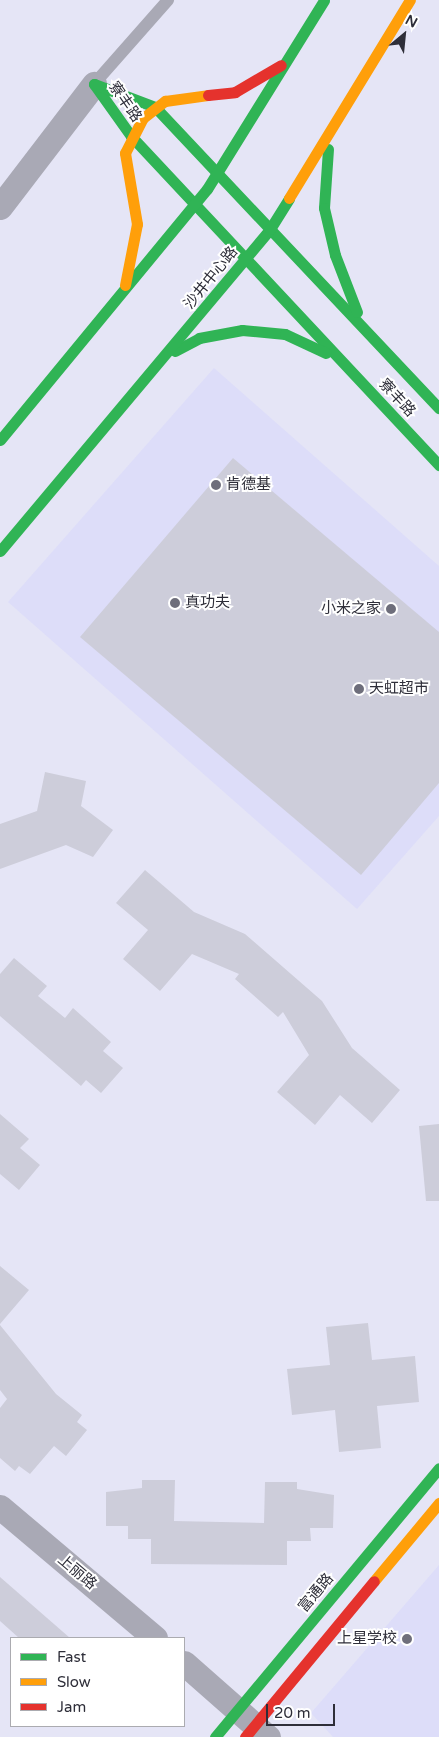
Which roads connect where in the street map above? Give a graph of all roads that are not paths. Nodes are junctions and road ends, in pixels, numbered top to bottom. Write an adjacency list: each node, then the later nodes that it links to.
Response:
1 (168, 0): 5 (lane)
2 (324, 0): 4 (street)
3 (410, 0): 7 (street, 沙井中心路)
4 (291, 55): 6 (street); 9 (street)
5 (94, 84): 6 (street, 寮丰路); 8 (street, 寮丰路); 11 (street)
6 (155, 107): 8 (street); 9 (street, 寮丰路)
7 (333, 131): 12 (street, 沙井中心路); 15 (street)
8 (131, 136): 10 (street, 寮丰路); 14 (street)
9 (218, 173): 10 (street); 12 (street, 寮丰路)
10 (195, 205): 13 (street, 寮丰路); 14 (street)
11 (0, 207)
12 (270, 229): 13 (street, 沙井中心路); 15 (street, 寮丰路)
13 (246, 259): 16 (street, 沙井中心路); 17 (street, 寮丰路)
14 (121, 295): 19 (street)
15 (370, 335): 18 (street, 寮丰路)
16 (162, 361): 17 (street); 21 (street, 沙井中心路)
17 (347, 367): 20 (street, 寮丰路)
18 (439, 408)
19 (0, 440)
20 (439, 465)
21 (0, 551)
22 (439, 1468): 27 (street, 富通路)
23 (439, 1503): 27 (street, 富通路)
24 (0, 1507): 25 (street, 上丽路)
25 (154, 1637)
26 (185, 1664): 27 (street)
27 (251, 1727): 28 (street, 富通路)
28 (215, 1737)

